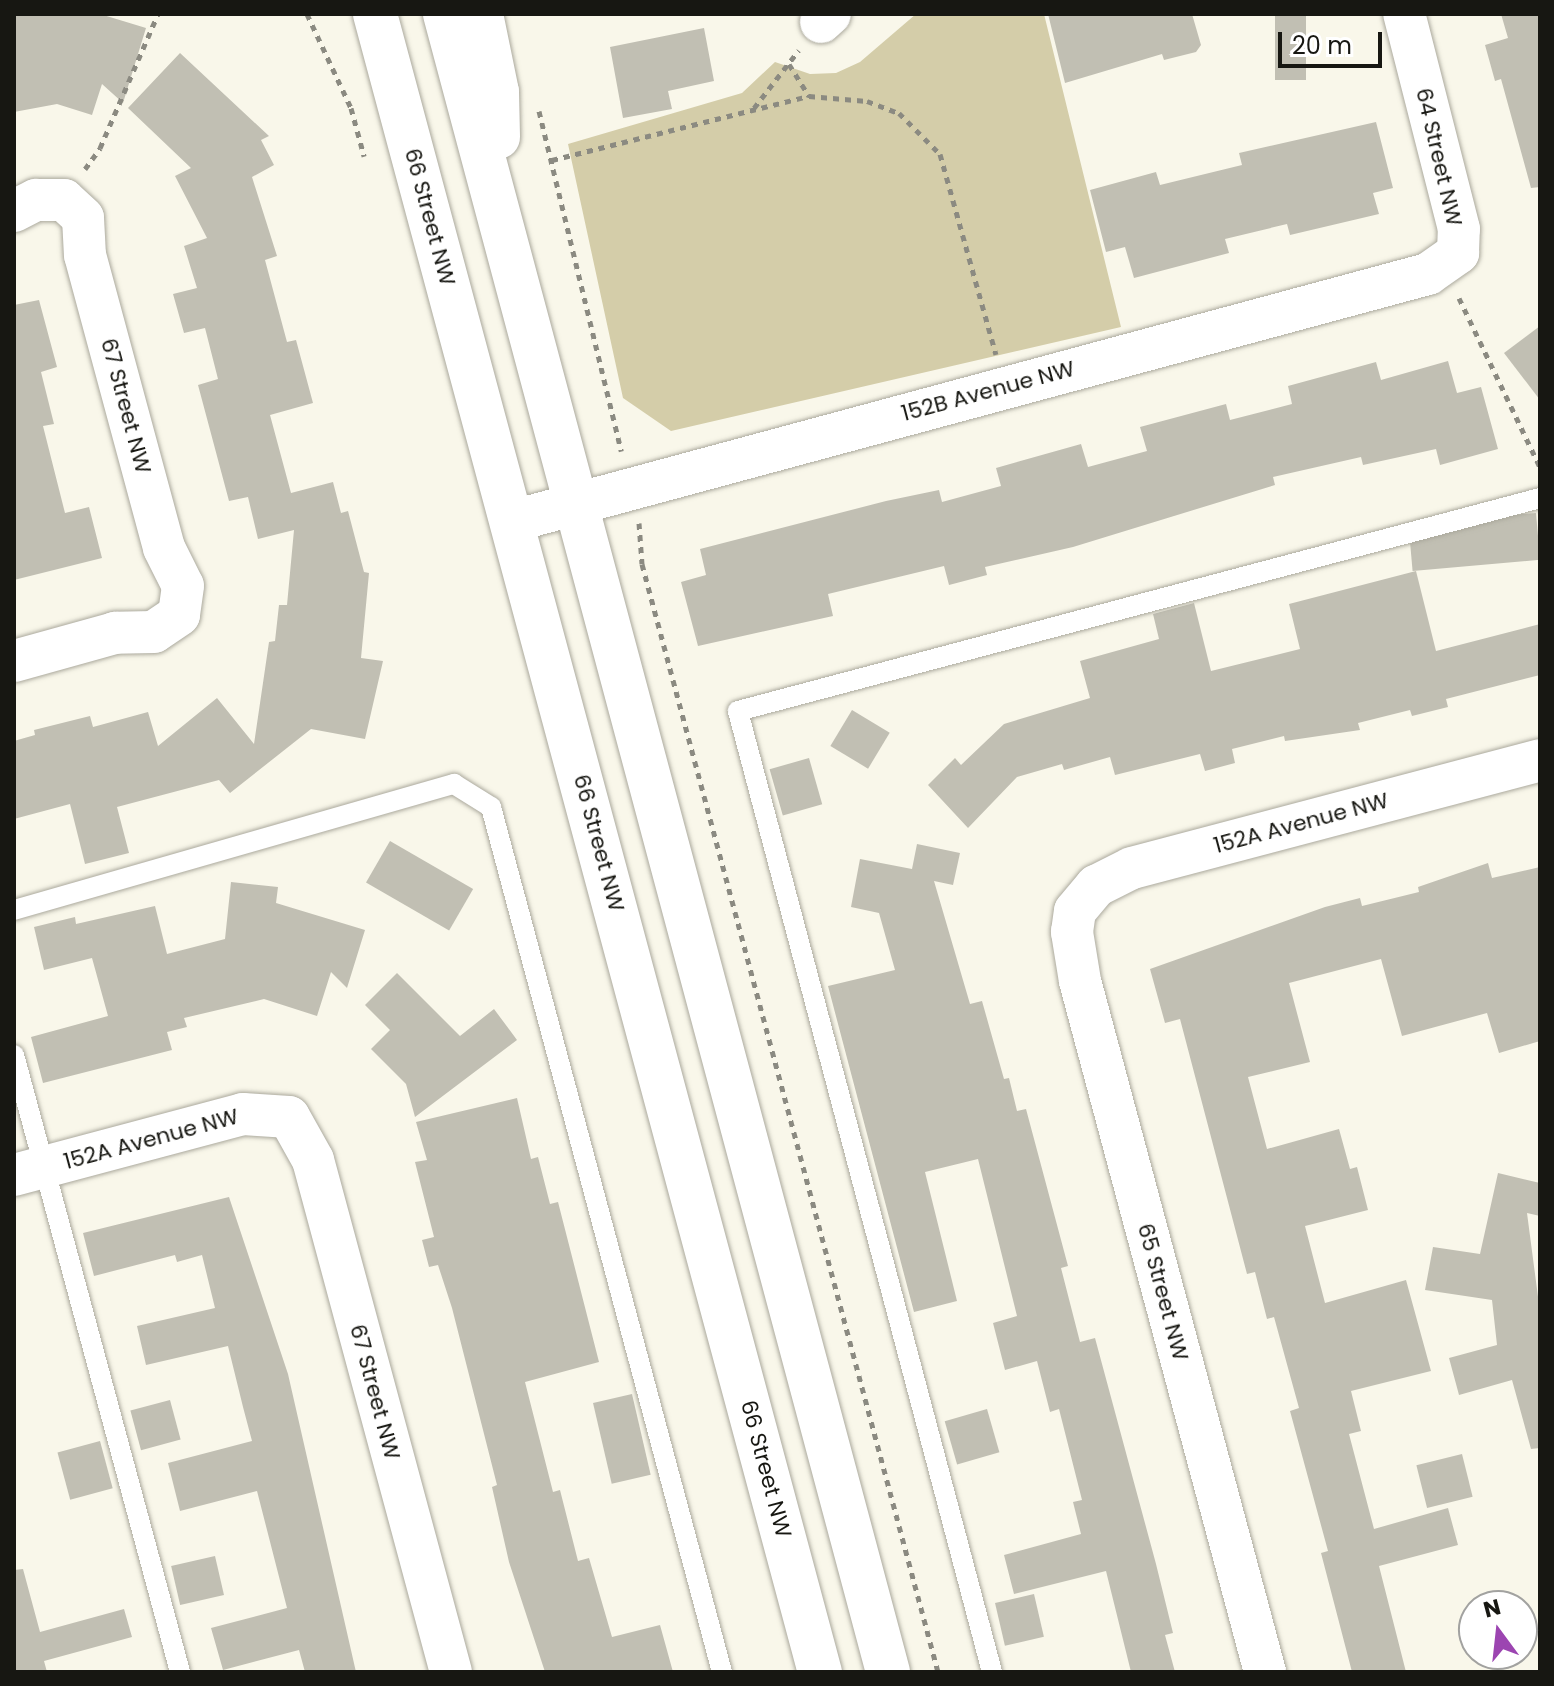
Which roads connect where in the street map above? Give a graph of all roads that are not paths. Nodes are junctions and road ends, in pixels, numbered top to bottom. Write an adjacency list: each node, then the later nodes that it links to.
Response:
1 (363, 14): 6 (main road)
2 (375, 14): 6 (main road, 66 Street NW)
3 (445, 14): 8 (main road)
4 (481, 14): 8 (main road)
5 (1404, 14): 9 (street, 64 Street NW)
6 (387, 57): 12 (main road, 66 Street NW)
7 (14, 211): 13 (street, 67 Street NW)
8 (499, 216): 11 (main road)
9 (1451, 259): 11 (street, 152B Avenue NW)
10 (1540, 498): 25 (lane)
11 (578, 503): 12 (street, 152B Avenue NW); 24 (main road)
12 (513, 521): 23 (main road, 66 Street NW)
13 (14, 661)
14 (1540, 760): 16 (street, 152A Avenue NW)
15 (14, 910): 22 (lane)
16 (1075, 911): 26 (street, 65 Street NW)
17 (14, 1055): 19 (lane)
18 (289, 1117): 19 (street, 152A Avenue NW); 21 (street, 67 Street NW)
19 (29, 1171): 20 (lane)
20 (180, 1672)
21 (451, 1672)
22 (722, 1672)
23 (820, 1672)
24 (888, 1672)
25 (992, 1672)
26 (1265, 1672)

